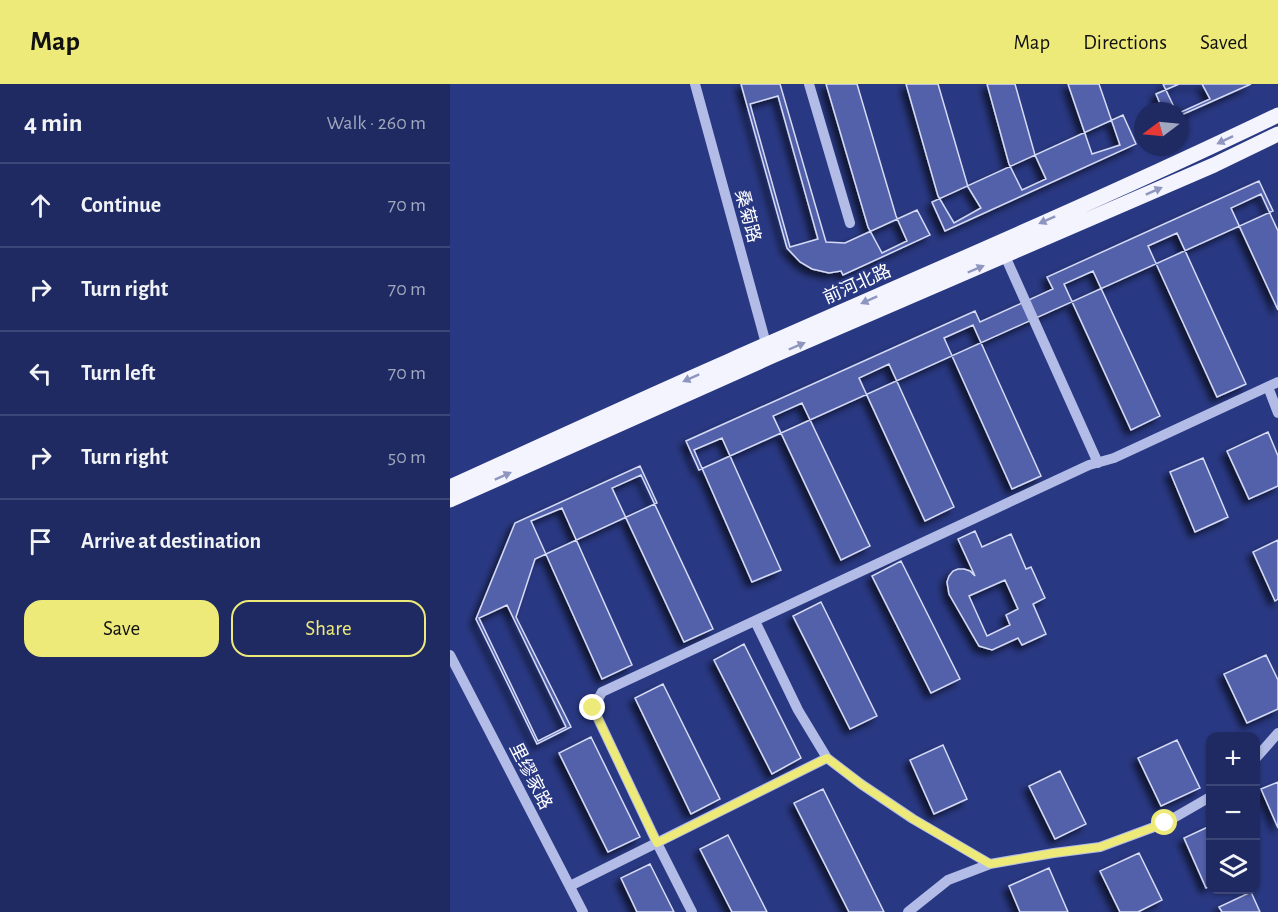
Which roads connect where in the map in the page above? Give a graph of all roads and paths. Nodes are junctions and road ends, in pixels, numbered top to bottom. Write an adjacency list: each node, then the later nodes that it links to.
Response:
1 (695, 84): 7 (street, 桑菊路)
2 (809, 84): 5 (street)
3 (1278, 115): 7 (main road, 前河北路, one-way to 7)
4 (1278, 134): 6 (main road, 前河北路, one-way to 4)
5 (850, 223)
6 (1005, 256): 7 (main road, 前河北路, one-way to 6); 10 (street)
7 (768, 351): 11 (main road, 前河北路, one-way to 11); 12 (main road, 前河北路, one-way to 7)
8 (1273, 385): 9 (street); 10 (street)
9 (1278, 414)
10 (1098, 463): 13 (street)
11 (450, 486)
12 (450, 500)
13 (755, 621): 17 (street); 19 (street)
14 (450, 655): 21 (street, 里缪家路)
15 (1278, 733): 16 (street)
16 (1260, 753)
17 (827, 758): 19 (street); 20 (street)
18 (1206, 799): 20 (street)
19 (657, 843): 21 (street); 23 (street)
20 (990, 864): 24 (street)
21 (570, 886): 22 (street, 里缪家路)
22 (583, 912)
23 (692, 912)
24 (908, 912)

